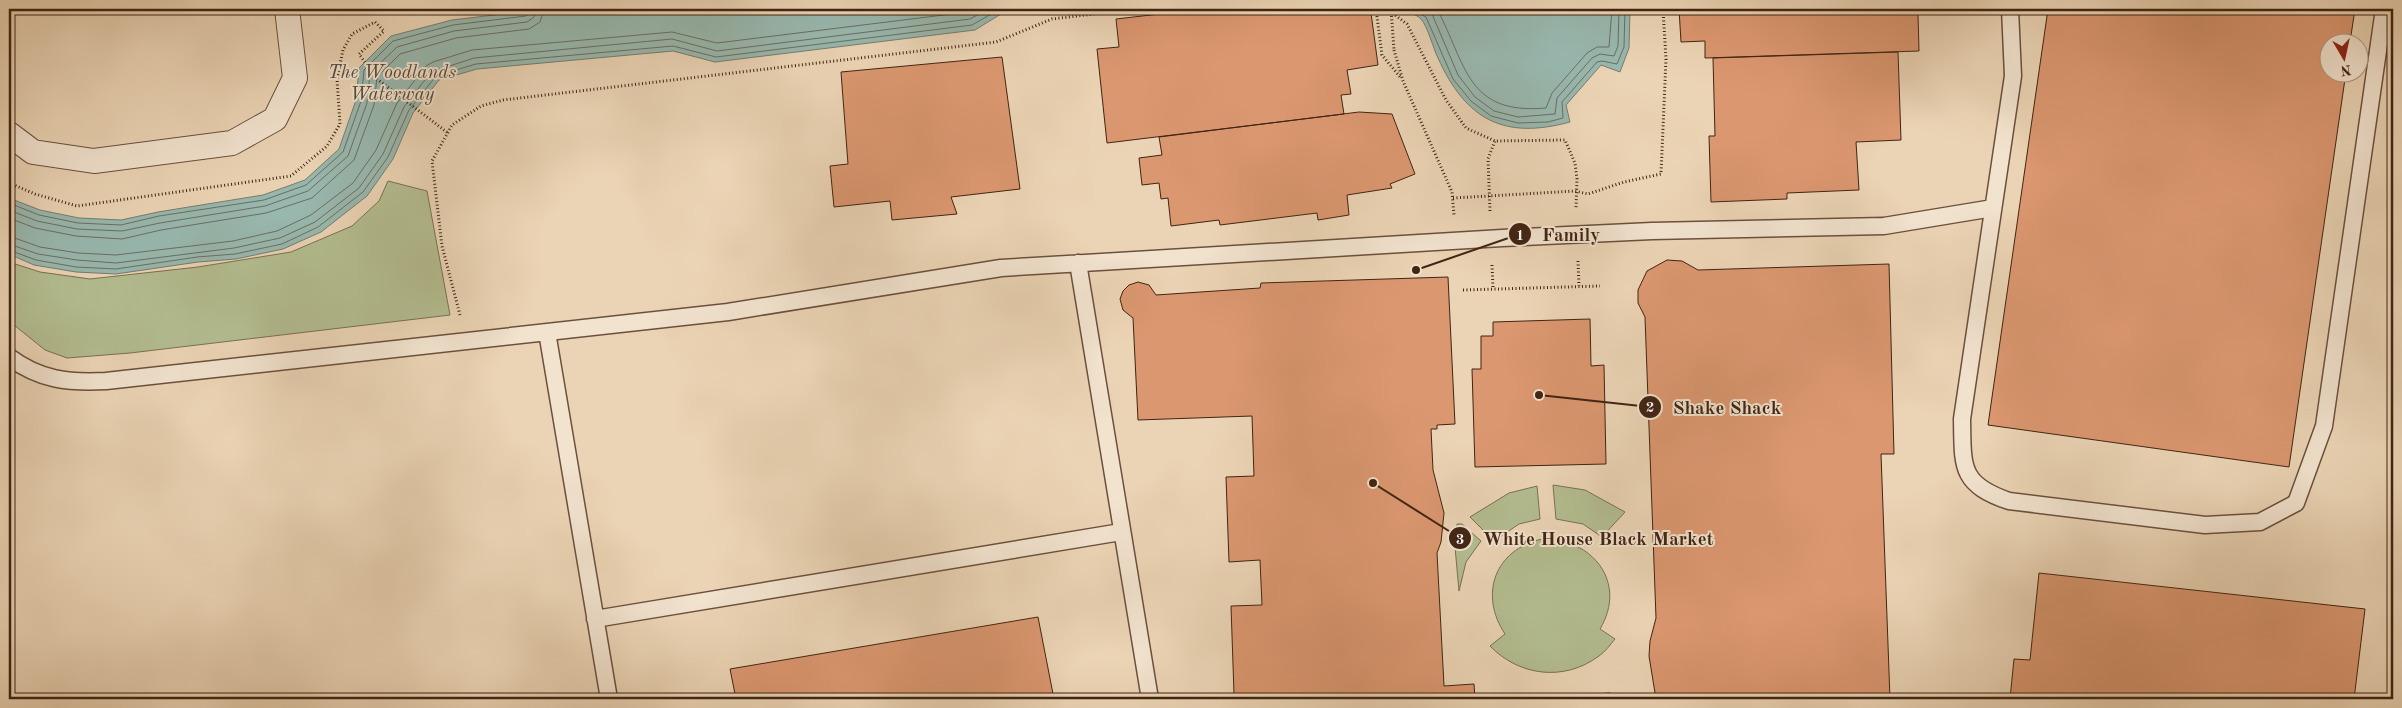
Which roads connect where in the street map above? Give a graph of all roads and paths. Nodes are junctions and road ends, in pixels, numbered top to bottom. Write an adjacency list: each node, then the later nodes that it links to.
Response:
1 (287, 9): 12 (street)
2 (1136, 9): 11 (path)
3 (1376, 9): 10 (path)
4 (1387, 9): 13 (path)
5 (1391, 9): 10 (path, bridge)
6 (1663, 9): 14 (path)
7 (2010, 9): 15 (lane)
8 (2384, 9): 15 (lane)
9 (384, 31): 11 (path)
10 (1403, 81): 14 (path)
11 (448, 133): 21 (path)
12 (9, 134)
13 (1565, 140)
14 (1453, 198): 16 (path)
15 (1993, 208): 16 (lane)
16 (1456, 240): 17 (lane)
17 (1078, 263): 20 (lane); 23 (lane)
18 (1600, 286): 19 (path)
19 (1462, 290)
20 (547, 332): 21 (lane); 24 (lane)
21 (465, 342): 22 (lane)
22 (9, 357)
23 (1121, 532): 24 (lane); 26 (lane)
24 (595, 619): 25 (lane)
25 (609, 699)
26 (1150, 699)

